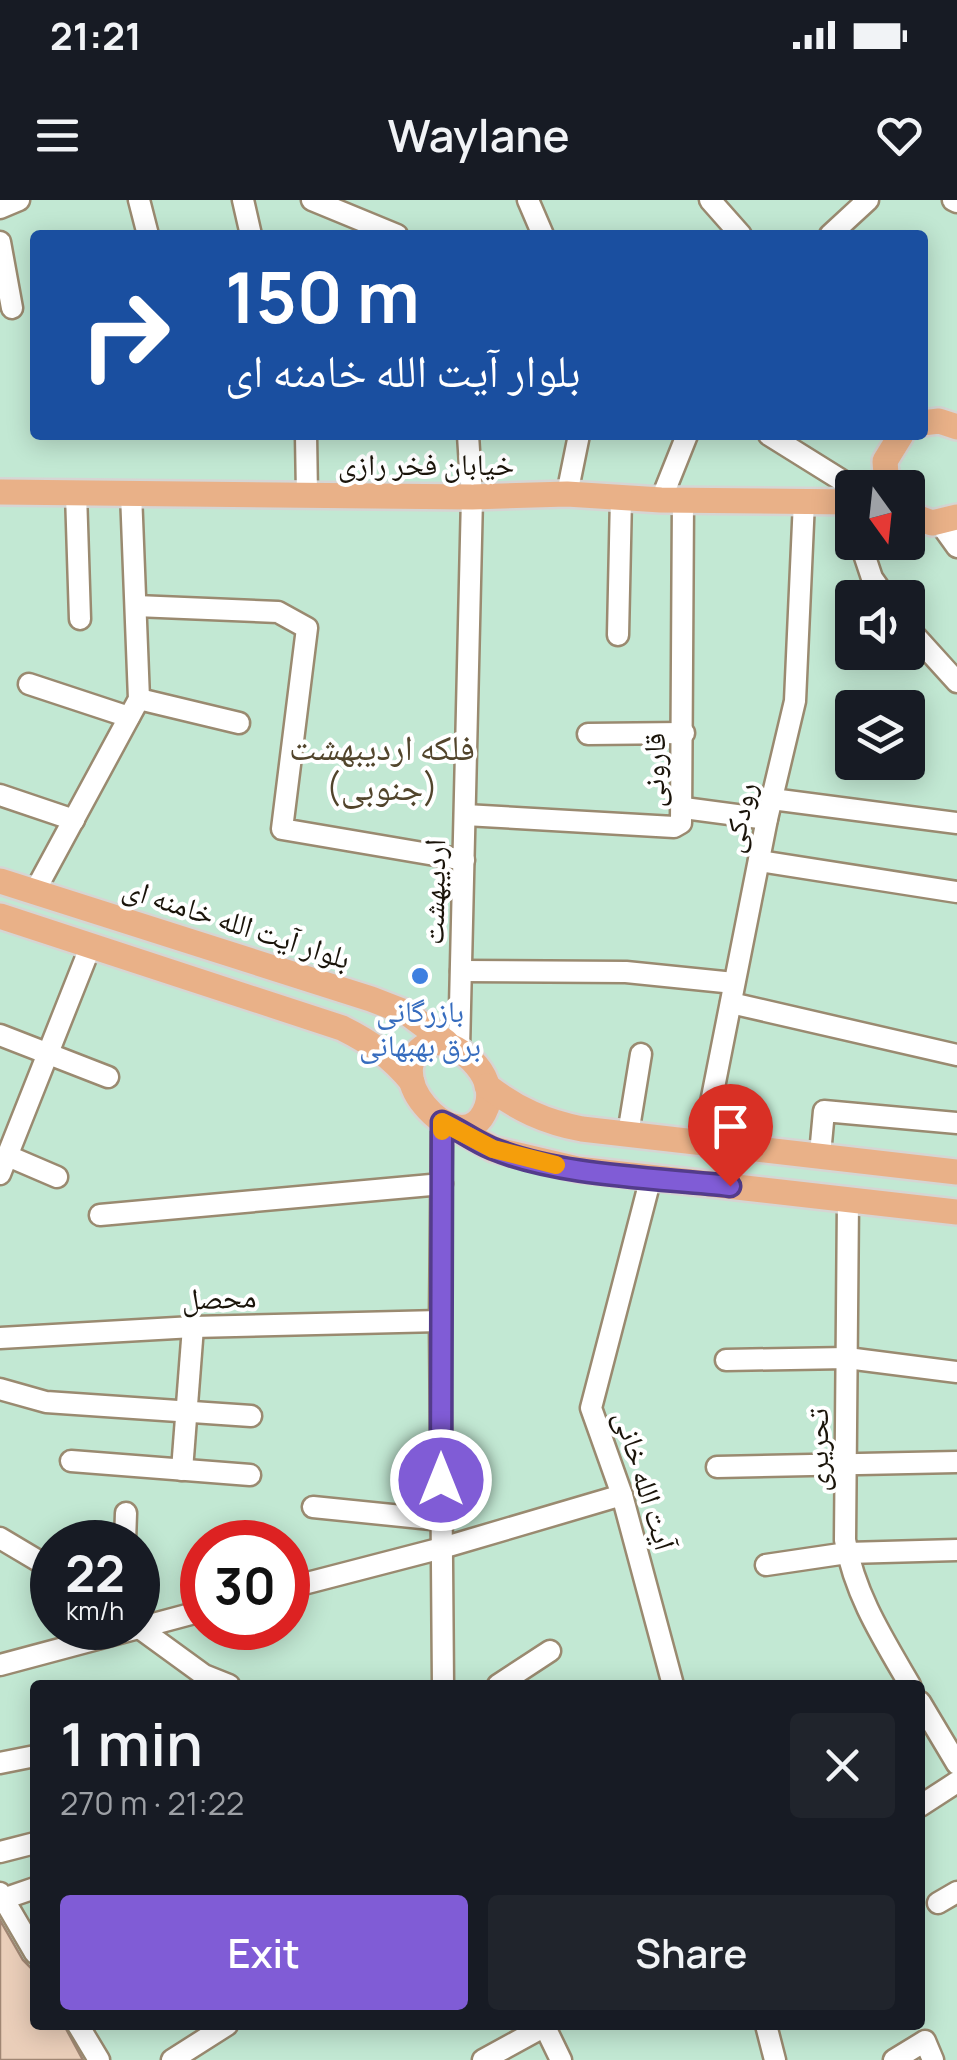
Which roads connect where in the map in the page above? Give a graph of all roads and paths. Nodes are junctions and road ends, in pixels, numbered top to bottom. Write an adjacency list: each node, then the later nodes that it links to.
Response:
1 (19, 200): 9 (street)
2 (138, 200): 10 (street)
3 (243, 200): 11 (street)
4 (312, 200): 8 (street)
5 (528, 200): 13 (street)
6 (711, 200): 14 (street)
7 (868, 200): 15 (street)
8 (337, 204): 12 (street)
9 (0, 208)
10 (147, 230)
11 (250, 230)
12 (387, 230)
13 (541, 230)
14 (737, 230)
15 (835, 230)
16 (0, 242): 17 (street)
17 (12, 308)
18 (928, 422): 19 (main road)
19 (957, 426)
20 (306, 440): 32 (street)
21 (468, 440): 33 (street, اردیبهشت)
22 (578, 440): 31 (street)
23 (686, 440): 35 (street)
24 (776, 440): 27 (street)
25 (897, 440): 26 (main road)
26 (886, 470)
27 (835, 490)
28 (0, 492): 29 (main road, خیابان فخر رازی)
29 (76, 493): 30 (main road, خیابان فخر رازی); 41 (street)
30 (131, 493): 32 (main road, خیابان فخر رازی); 40 (street)
31 (568, 494): 33 (main road, خیابان فخر رازی); 34 (main road, خیابان فخر رازی)
32 (308, 496): 33 (main road, خیابان فخر رازی)
33 (472, 497): 53 (street, اردیبهشت)
34 (621, 498): 35 (main road, خیابان فخر رازی); 42 (street)
35 (672, 500): 36 (main road, خیابان فخر رازی); 49 (street, قارونی)
36 (804, 501): 37 (main road, خیابان فخر رازی); 52 (street, رودکی)
37 (835, 502)
38 (948, 520): 39 (street)
39 (957, 547)
40 (136, 606): 46 (street); 56 (street)
41 (80, 619)
42 (618, 635)
43 (925, 647): 44 (street)
44 (957, 682)
45 (28, 684): 46 (street)
46 (134, 708): 47 (street); 54 (street)
47 (238, 723)
48 (588, 734): 49 (street)
49 (684, 734): 51 (street, قارونی)
50 (0, 795): 54 (street)
51 (684, 808): 52 (street); 53 (street, قارونی)
52 (770, 809): 55 (street); 57 (street, رودکی)
53 (465, 815): 56 (street, اردیبهشت)
54 (74, 820): 59 (street)
55 (957, 823)
56 (464, 860): 63 (street, اردیبهشت)
57 (759, 861): 60 (street); 64 (street, رودکی)
58 (0, 881): 59 (main road, بلوار آیت الله خامنه ای)
59 (35, 891): 66 (main road, بلوار آیت الله خامنه ای)
60 (957, 892)
61 (0, 916): 62 (main road)
62 (91, 945): 69 (street); 71 (main road)
63 (461, 971): 64 (street); 66 (street, اردیبهشت)
64 (732, 993): 68 (street); 76 (street, رودکی)
65 (0, 1035): 69 (street)
66 (453, 1046): 71 (main road); 72 (main road)
67 (641, 1054): 75 (street)
68 (957, 1055)
69 (47, 1056): 70 (street); 79 (street)
70 (108, 1077)
71 (412, 1082): 74 (main road)
72 (487, 1086): 74 (main road); 75 (main road)
73 (957, 1123): 77 (street)
74 (447, 1124): 82 (main road); 83 (street)
75 (628, 1134): 76 (main road)
76 (703, 1143): 77 (main road)
77 (820, 1154): 78 (main road)
78 (852, 1159): 80 (main road); 84 (main road)
79 (2, 1166): 81 (street)
80 (957, 1172)
81 (57, 1177)
82 (651, 1177): 84 (main road); 102 (street, آیت الله خانی)
83 (442, 1184): 86 (street); 87 (street)
84 (848, 1200): 85 (main road); 90 (street, تحریری)
85 (957, 1212)
86 (100, 1215)
87 (440, 1322): 88 (street, محصل); 106 (street)
88 (193, 1327): 89 (street, محصل); 94 (street)
89 (0, 1338)
90 (846, 1358): 91 (street); 92 (street); 98 (street, تحریری)
91 (726, 1360)
92 (957, 1372)
93 (0, 1390): 94 (street)
94 (186, 1414): 95 (street); 100 (street)
95 (251, 1416)
96 (71, 1462): 100 (street)
97 (957, 1462): 98 (street)
98 (846, 1464): 99 (street); 110 (street, تحریری)
99 (717, 1466)
100 (182, 1470): 101 (street)
101 (250, 1475)
102 (622, 1495): 108 (street); 121 (street, آیت الله خانی)
103 (313, 1507): 106 (street)
104 (126, 1513): 105 (street)
105 (126, 1520)
106 (441, 1520): 108 (street)
107 (0, 1538): 111 (street)
108 (442, 1548): 113 (street); 119 (street)
109 (957, 1550): 110 (street)
110 (848, 1553): 112 (street); 122 (street, تحریری)
111 (30, 1556)
112 (766, 1564)
113 (310, 1582)
114 (160, 1645): 118 (street)
115 (57, 1650): 117 (street)
116 (550, 1651): 120 (street)
117 (0, 1666)
118 (202, 1680)
119 (443, 1680)
120 (506, 1680)
121 (672, 1680)
122 (906, 1680)
123 (925, 1710): 126 (street)
124 (30, 1757): 125 (street)
125 (0, 1763)
126 (957, 1764)
127 (957, 1782): 128 (street)
128 (925, 1803)
129 (30, 1844): 130 (street)
130 (0, 1852)
131 (30, 1889): 132 (street)
132 (1, 1897): 133 (street)
133 (30, 1945)
134 (81, 2030): 139 (street)
135 (219, 2030): 140 (street)
136 (538, 2030): 141 (street)
137 (547, 2030): 142 (street)
138 (767, 2030): 143 (street)
139 (99, 2060)
140 (172, 2060)
141 (483, 2060)
142 (561, 2060)
143 (775, 2060)
144 (894, 2060): 145 (street)
145 (933, 2060)

